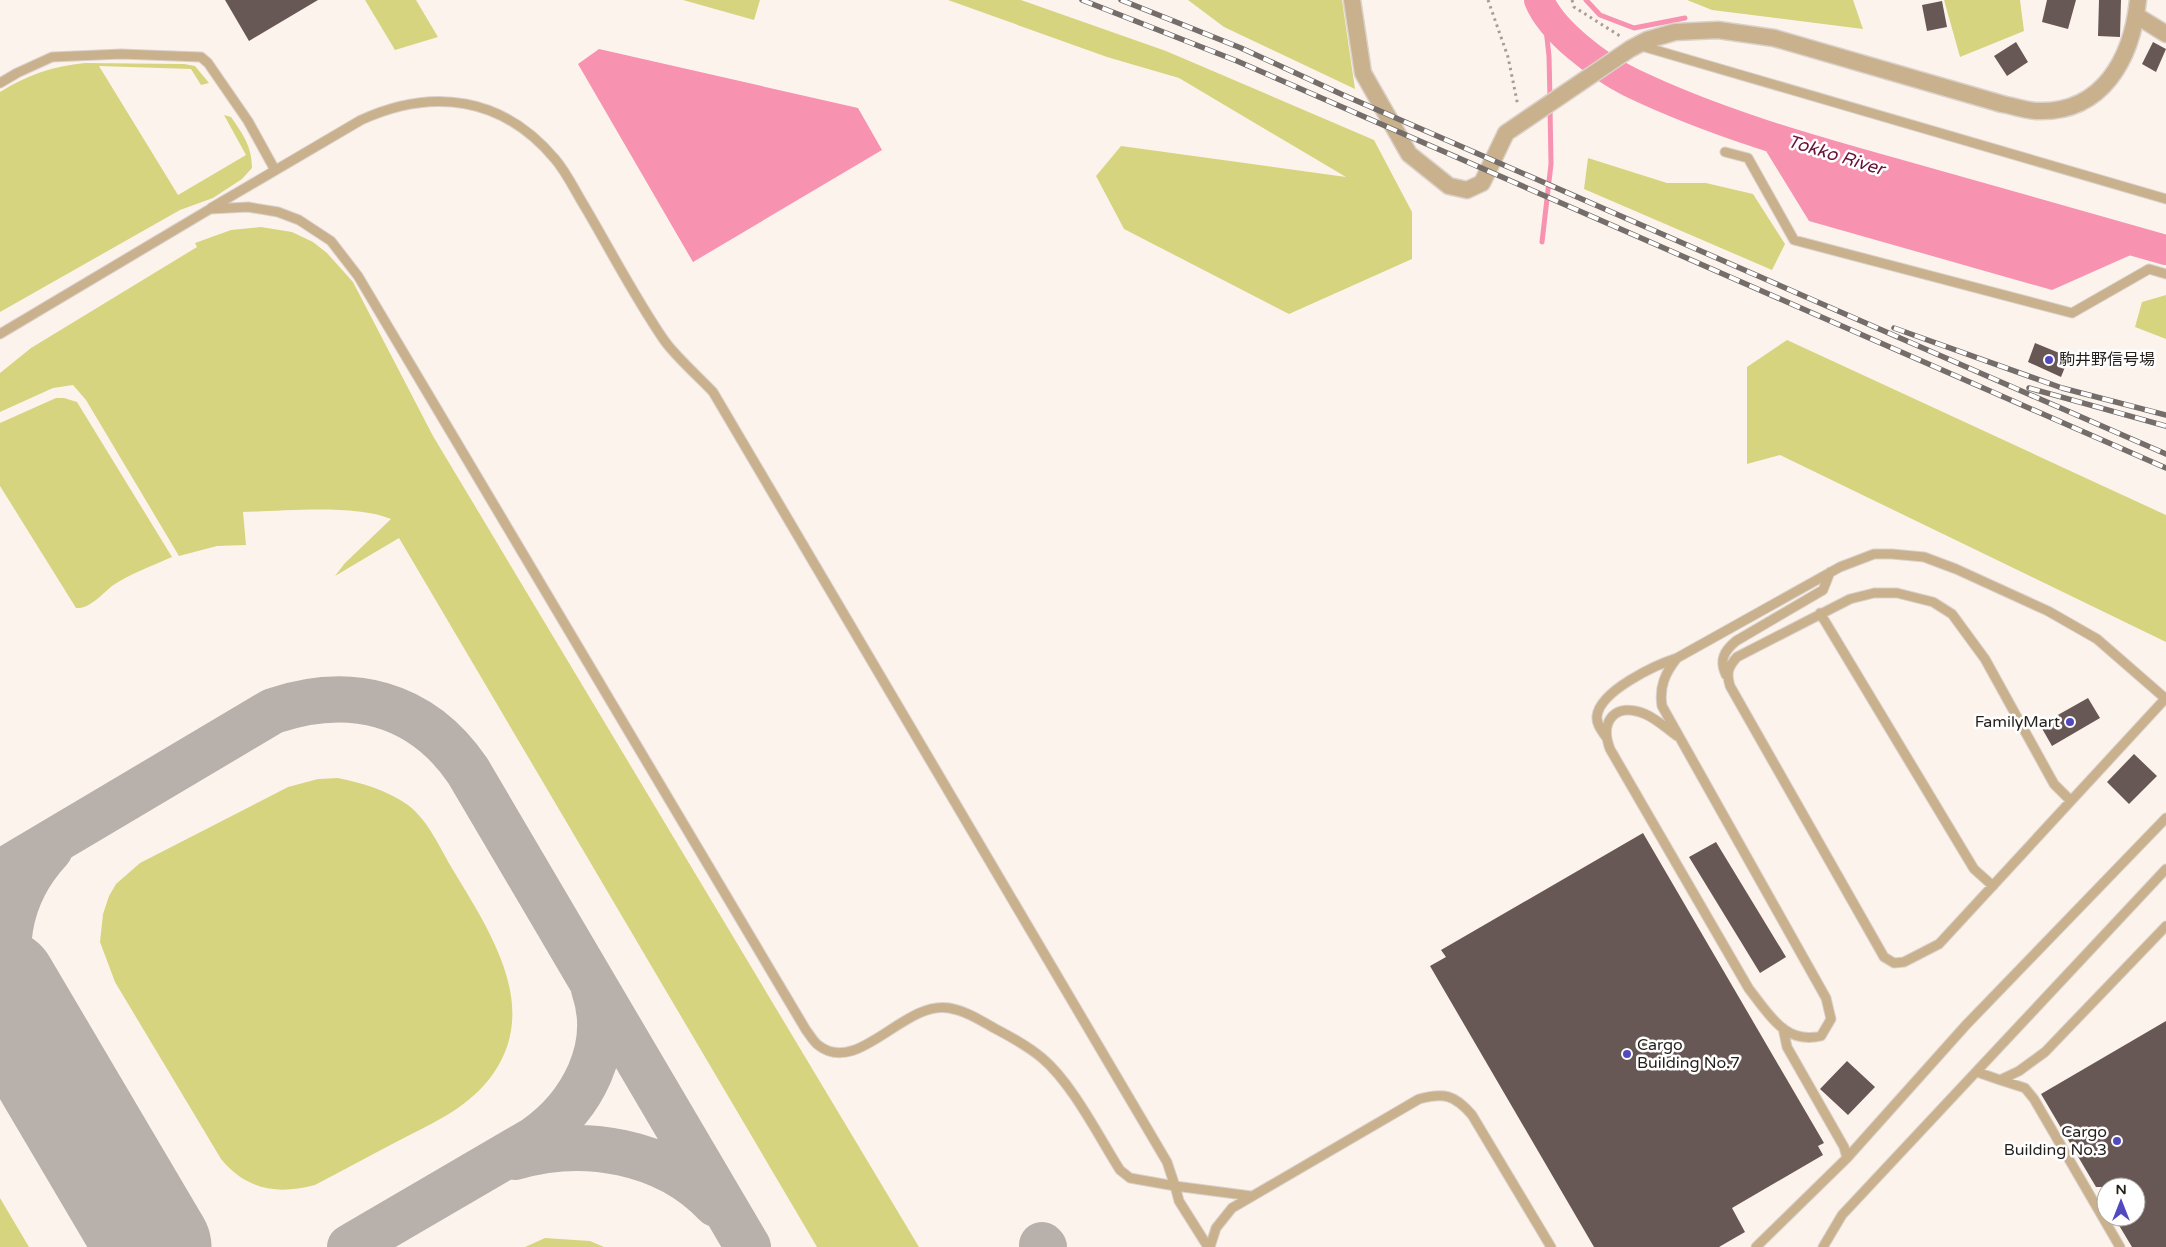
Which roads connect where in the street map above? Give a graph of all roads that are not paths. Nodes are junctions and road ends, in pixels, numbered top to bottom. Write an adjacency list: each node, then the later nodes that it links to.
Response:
1 (1352, 0): 4 (street)
2 (2138, 8): 3 (street); 4 (street)
3 (2166, 34)
4 (1638, 45): 8 (lane)
5 (0, 84): 7 (lane)
6 (1725, 152): 10 (lane)
7 (275, 170): 9 (lane); 28 (lane)
8 (2166, 199)
9 (210, 208): 11 (lane); 28 (lane)
10 (2166, 274)
11 (0, 334)
12 (1830, 572): 14 (lane); 15 (lane); 16 (lane)
13 (1820, 613): 15 (lane); 19 (lane); 22 (lane)
14 (1677, 658): 17 (lane); 18 (lane)
15 (1726, 675): 22 (lane)
16 (2166, 699): 19 (lane)
17 (1677, 736): 18 (lane); 24 (lane)
18 (1606, 738): 24 (lane)
19 (2071, 801): 22 (lane)
20 (2166, 818): 27 (lane)
21 (2166, 869): 25 (lane)
22 (1992, 886)
23 (2166, 926): 26 (lane)
24 (1783, 1028): 27 (lane)
25 (1977, 1072): 26 (lane); 33 (lane)
26 (2000, 1080): 34 (lane)
27 (1847, 1158): 32 (lane)
28 (1175, 1186): 29 (lane); 30 (lane)
29 (1251, 1196): 30 (lane); 31 (lane)
30 (1209, 1247)
31 (1551, 1247)
32 (1756, 1247)
33 (1823, 1247)
34 (2120, 1247)

